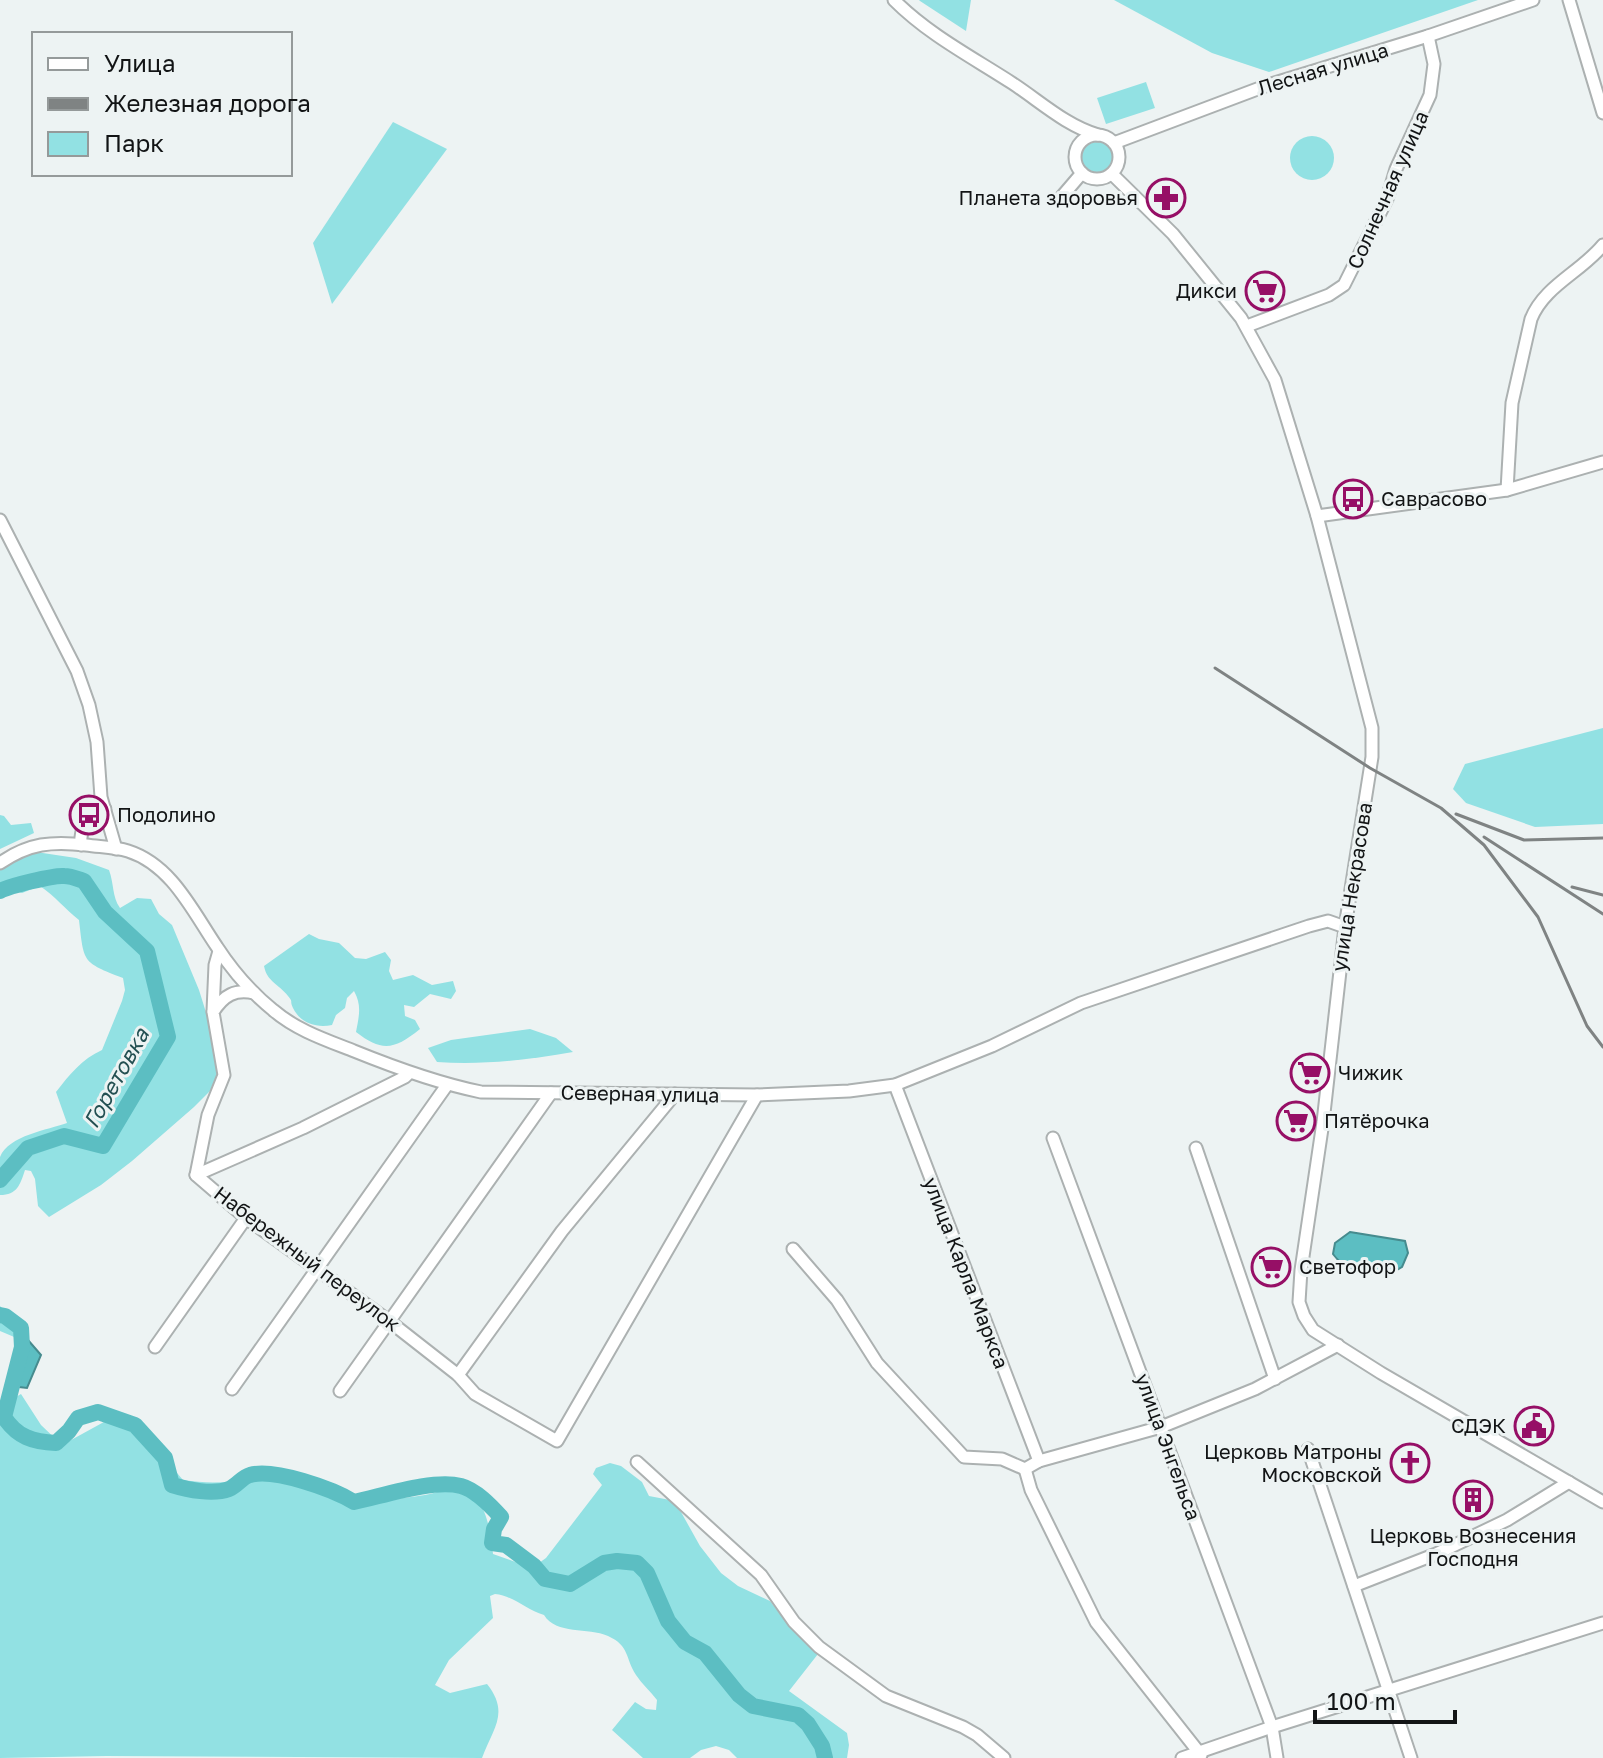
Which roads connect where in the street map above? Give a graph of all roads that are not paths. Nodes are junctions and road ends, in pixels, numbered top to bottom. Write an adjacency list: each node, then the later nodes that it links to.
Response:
1 (894, 0): 6 (street)
2 (1533, 0): 4 (street, Лесная улица)
3 (1569, 0): 5 (street)
4 (1428, 36): 8 (street, Лесная улица); 14 (street, Солнечная улица)
5 (1603, 113)
6 (1060, 117): 7 (street); 9 (street)
7 (1098, 135): 8 (street); 9 (street)
8 (1114, 143): 11 (street)
9 (1077, 149): 10 (street)
10 (1082, 173): 11 (street); 12 (street)
11 (1112, 174): 14 (street, улица Некрасова)
12 (1058, 201)
13 (1603, 245): 16 (street)
14 (1247, 326): 17 (street, улица Некрасова)
15 (1603, 462): 16 (street)
16 (1507, 490): 17 (street)
17 (1317, 516): 24 (street, улица Некрасова)
18 (0, 520): 19 (street)
19 (5, 545): 20 (street)
20 (105, 809): 21 (street); 22 (street)
21 (81, 845): 22 (street, Северная улица); 23 (street, Северная улица)
22 (116, 849): 25 (street, Северная улица)
23 (0, 863)
24 (1345, 927): 30 (street, Северная улица); 41 (street, улица Некрасова)
25 (219, 951): 26 (street, Северная улица); 27 (street, Набережный переулок)
26 (255, 993): 27 (street); 28 (street, Северная улица)
27 (213, 1012): 36 (street, Набережный переулок)
28 (409, 1073): 29 (street, Северная улица); 36 (street)
29 (447, 1085): 31 (street, Северная улица); 39 (street)
30 (895, 1085): 33 (street, Северная улица); 49 (street, улица Карла Маркса)
31 (551, 1093): 32 (street, Северная улица); 40 (street)
32 (675, 1094): 33 (street, Северная улица); 43 (street)
33 (757, 1095): 43 (street, Набережный переулок)
34 (1053, 1138): 47 (street, улица Энгельса)
35 (1196, 1148): 44 (street)
36 (196, 1175): 37 (street, Набережный переулок)
37 (246, 1218): 39 (street, Набережный переулок); 42 (street)
38 (793, 1249): 51 (street)
39 (317, 1270): 40 (street, Набережный переулок); 45 (street)
40 (389, 1321): 43 (street, Набережный переулок); 46 (street)
41 (1338, 1345): 44 (street); 52 (street, улица Некрасова)
42 (155, 1347)
43 (458, 1375)
44 (1275, 1379): 47 (street)
45 (232, 1389)
46 (340, 1391)
47 (1161, 1427): 49 (street); 57 (street, улица Энгельса)
48 (1308, 1449): 54 (street)
49 (1039, 1461): 51 (street)
50 (637, 1462): 59 (street)
51 (1025, 1469): 58 (street)
52 (1569, 1482): 53 (street, улица Некрасова); 54 (street)
53 (1603, 1502)
54 (1354, 1586): 56 (street)
55 (1603, 1623): 56 (street)
56 (1387, 1692): 57 (street); 62 (street)
57 (1272, 1727): 58 (street); 61 (street, улица Энгельса)
58 (1201, 1755): 60 (street)
59 (1004, 1758)
60 (1182, 1758)
61 (1277, 1758)
62 (1411, 1758)

